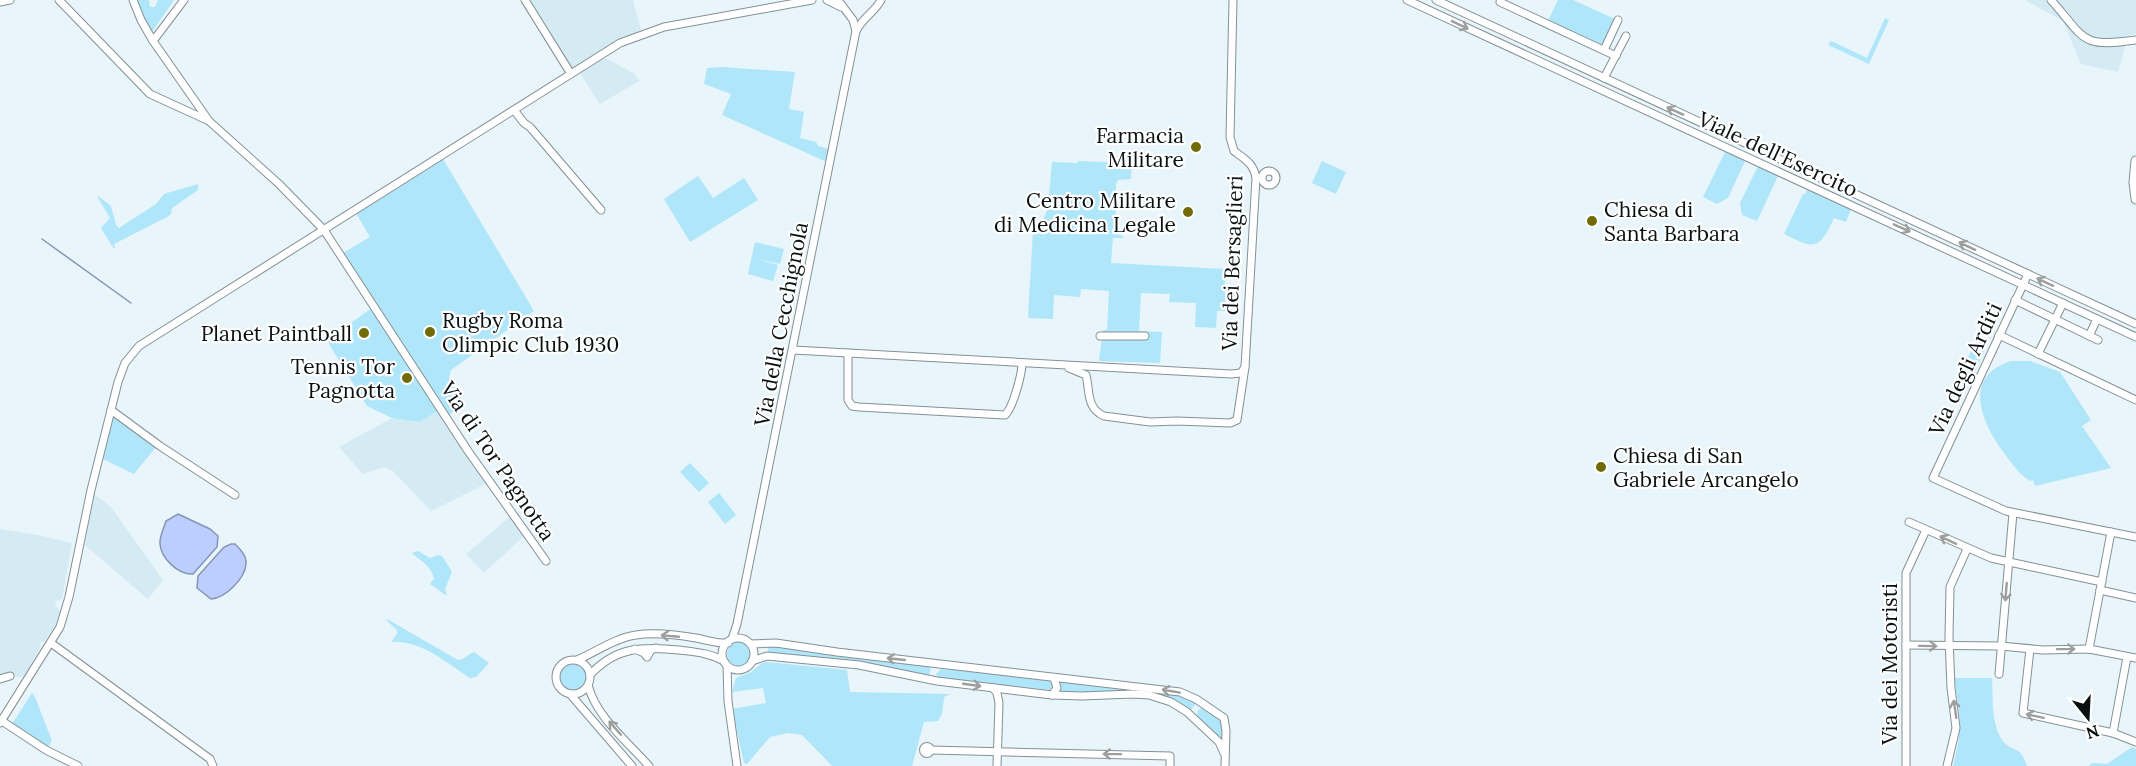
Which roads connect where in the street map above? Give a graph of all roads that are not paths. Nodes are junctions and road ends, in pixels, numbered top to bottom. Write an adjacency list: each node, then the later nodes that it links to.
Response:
1 (10, 0): 13 (street)
2 (60, 0): 33 (street)
3 (133, 0): 23 (street)
4 (184, 0): 23 (street)
5 (525, 0): 28 (street)
6 (809, 0): 28 (street)
7 (827, 0): 15 (street)
8 (881, 0): 16 (street, Via della Cecchignola)
9 (1233, 0): 72 (street, Via dei Bersaglieri)
10 (1407, 0): 20 (street, Viale dell'Esercito, one-way to 20)
11 (1436, 0): 18 (street, Viale dell'Esercito)
12 (2051, 0): 22 (street)
13 (0, 2)
14 (1500, 2): 24 (street)
15 (842, 6): 16 (street); 19 (street)
16 (869, 13): 19 (street, Via della Cecchignola)
17 (1618, 20): 24 (street)
18 (1491, 25): 20 (street); 26 (street, Viale dell'Esercito)
19 (856, 31): 67 (street, Via della Cecchignola)
20 (1482, 35): 27 (street, Viale dell'Esercito)
21 (1626, 36): 25 (street)
22 (2136, 40)
23 (153, 42): 33 (street)
24 (1604, 50): 25 (street)
25 (1616, 56): 29 (street)
26 (1569, 61): 27 (street); 29 (street, Viale dell'Esercito)
27 (1563, 73): 31 (street, Viale dell'Esercito)
28 (571, 74): 32 (street)
29 (1604, 78): 30 (street, Viale dell'Esercito)
30 (1642, 96): 31 (street); 34 (street, Viale dell'Esercito, one-way to 30)
31 (1638, 106): 36 (street, Viale dell'Esercito)
32 (514, 110): 45 (street); 47 (street)
33 (209, 121): 47 (street, Via di Tor Pagnotta)
34 (1698, 121): 35 (street, Viale dell'Esercito); 36 (street)
35 (1720, 131): 37 (street, Viale dell'Esercito); 38 (street)
36 (1693, 132): 38 (street, Viale dell'Esercito)
37 (1728, 135): 39 (street); 41 (street, Viale dell'Esercito)
38 (1715, 142): 39 (street, Viale dell'Esercito)
39 (1723, 146): 42 (street, Viale dell'Esercito)
40 (2136, 161): 43 (main road)
41 (1788, 163): 42 (street); 44 (street, Viale dell'Esercito)
42 (1783, 174): 46 (street, Viale dell'Esercito)
43 (2136, 199)
44 (1876, 204): 46 (street); 48 (street, Viale dell'Esercito)
45 (601, 210)
46 (1871, 215): 49 (street, Viale dell'Esercito, one-way to 49)
47 (324, 230): 74 (street); 82 (street, Via di Tor Pagnotta)
48 (1939, 233): 49 (street); 50 (street, Viale dell'Esercito, one-way to 48)
49 (1934, 243): 51 (street, Viale dell'Esercito)
50 (2028, 274): 51 (street, Via degli Arditi); 52 (street, Viale dell'Esercito, one-way to 50)
51 (2022, 285): 53 (street, Via degli Arditi); 54 (street, Viale dell'Esercito)
52 (2078, 297): 55 (street); 58 (street, Viale dell'Esercito)
53 (2015, 300): 56 (street); 61 (street, Via degli Arditi)
54 (2063, 303): 55 (street, Viale dell'Esercito); 56 (street)
55 (2073, 308): 57 (street, Viale dell'Esercito)
56 (2055, 319): 64 (street); 69 (street)
57 (2097, 319): 60 (street, Viale dell'Esercito); 64 (street)
58 (2127, 320): 59 (street, Viale dell'Esercito); 60 (street)
59 (2136, 324)
60 (2122, 331): 65 (street, Viale dell'Esercito)
61 (1999, 335): 69 (street); 76 (street, Via degli Arditi)
62 (1100, 336): 63 (street)
63 (1145, 336)
64 (2090, 336): 66 (street)
65 (2136, 338)
66 (2098, 340)
67 (793, 350): 68 (street, Via dei Bersaglieri); 87 (street, Via della Cecchignola)
68 (848, 353): 70 (street, Via dei Bersaglieri); 70 (street)
69 (2038, 354): 73 (street)
70 (1022, 363): 71 (street, Via dei Bersaglieri)
71 (1065, 365): 72 (street, Via dei Bersaglieri); 72 (street, Via dei Bersaglieri)
72 (1245, 367)
73 (2136, 400)
74 (111, 410): 75 (street); 90 (street)
75 (235, 495)
76 (2013, 513): 79 (street); 83 (street)
77 (1909, 522): 78 (street)
78 (1926, 530): 81 (street, one-way to 78); 92 (street, Via dei Motoristi)
79 (2111, 532): 80 (street); 84 (street)
80 (2136, 537)
81 (1967, 549): 83 (street); 93 (street)
82 (546, 561)
83 (2009, 562): 84 (street); 94 (street, one-way to 94)
84 (2102, 582): 85 (street)
85 (2100, 590): 86 (street); 96 (street)
86 (2136, 598)
87 (738, 624): 88 (street); 89 (street, Via della Cecchignola)
88 (744, 639): 89 (street); 91 (street)
89 (730, 641): 99 (street, one-way to 99); 101 (street)
90 (51, 643): 119 (street); 126 (street)
91 (751, 644): 100 (street); 102 (street, one-way to 91)
92 (1906, 645): 93 (street, one-way to 93); 132 (street, Via dei Motoristi)
93 (1950, 646): 94 (street); 133 (street, one-way to 93)
94 (2001, 646): 95 (street); 104 (street)
95 (2030, 649): 96 (street, one-way to 96); 120 (street, one-way to 95)
96 (2089, 649): 97 (street)
97 (2127, 657): 98 (street); 120 (street)
98 (2136, 658)
99 (577, 660): 105 (street); 114 (street)
100 (752, 661): 103 (street); 109 (street)
101 (726, 663): 103 (street); 105 (street); 110 (street)
102 (954, 666): 107 (street); 109 (street)
103 (739, 670): 110 (street)
104 (1999, 674)
105 (590, 675): 111 (street)
106 (10, 676): 108 (street)
107 (1054, 678): 115 (street); 117 (street, one-way to 107)
108 (0, 679)
109 (937, 681): 112 (street, one-way to 112)
110 (729, 682): 129 (street)
111 (588, 685): 114 (street); 128 (street, one-way to 111)
112 (993, 688): 113 (street); 116 (street)
113 (1010, 690): 115 (street); 116 (street)
114 (570, 694): 127 (street)
115 (1052, 694): 118 (street)
116 (999, 703): 123 (street)
117 (1204, 704): 118 (street); 124 (street)
118 (1192, 716): 124 (street)
119 (1, 722): 125 (street)
120 (2113, 734): 121 (street)
121 (2136, 742)
122 (931, 750): 123 (street)
123 (998, 751): 130 (street); 131 (street, one-way to 123)
124 (1225, 762)
125 (78, 766)
126 (213, 766)
127 (632, 766)
128 (650, 766)
129 (737, 766)
130 (998, 766)
131 (1170, 766)
132 (1906, 766)
133 (1947, 766)

